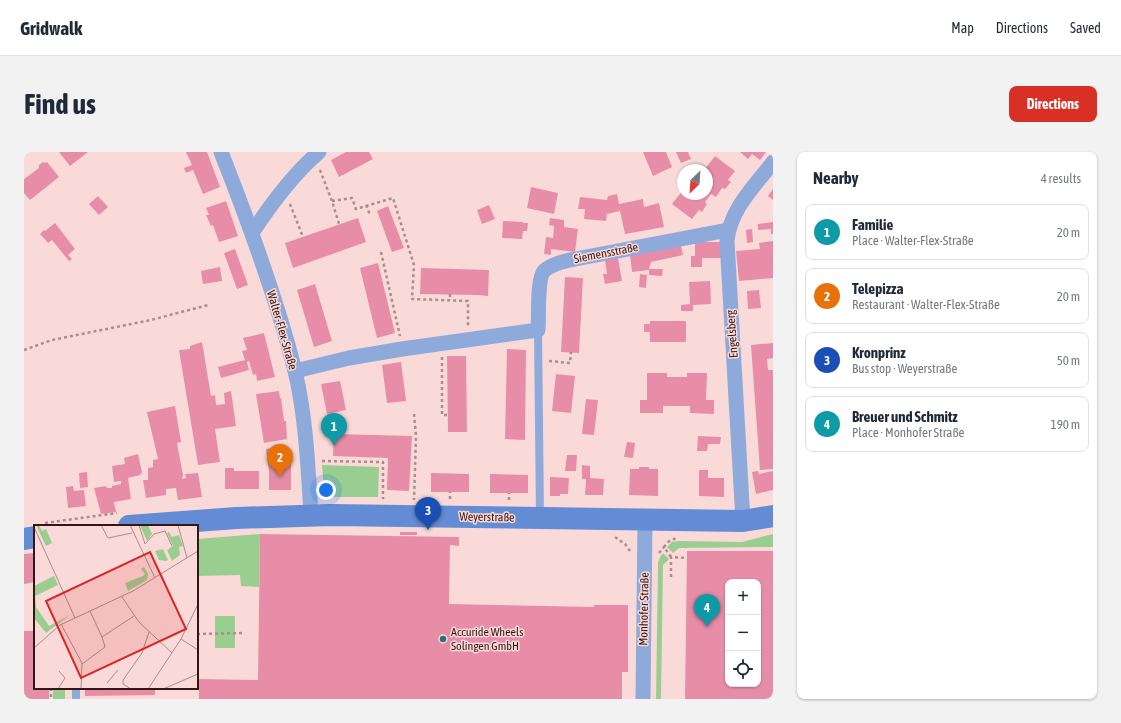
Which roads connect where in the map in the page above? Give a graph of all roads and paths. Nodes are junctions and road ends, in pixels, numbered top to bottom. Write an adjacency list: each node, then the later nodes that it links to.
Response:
1 (221, 152): 10 (street, Walter-Flex-Straße)
2 (317, 154): 4 (street); 5 (path)
3 (773, 162): 9 (street, Engelsberg)
4 (284, 189): 10 (street); 11 (path)
5 (332, 201): 6 (path); 8 (path)
6 (366, 205): 7 (path); 14 (path)
7 (370, 215)
8 (339, 224)
9 (728, 230): 18 (street, Siemensstraße); 41 (street, Engelsberg)
10 (252, 233): 25 (street, Walter-Flex-Straße)
11 (303, 237)
12 (381, 252): 16 (path)
13 (450, 294): 14 (path)
14 (450, 300): 19 (path)
15 (208, 305): 22 (path)
16 (397, 323): 17 (path); 21 (path)
17 (393, 324)
18 (538, 330): 19 (street); 24 (lane, Siemensstraße)
19 (468, 339): 20 (street)
20 (442, 343): 21 (street); 27 (path)
21 (402, 349): 25 (street)
22 (24, 350)
23 (571, 352): 24 (path)
24 (538, 360): 39 (lane, Siemensstraße)
25 (295, 371): 30 (street, Walter-Flex-Straße)
26 (448, 375): 27 (path)
27 (442, 376): 29 (path)
28 (414, 414): 34 (path)
29 (448, 415)
30 (307, 461): 33 (path); 37 (street, Walter-Flex-Straße)
31 (450, 492): 35 (path)
32 (510, 493): 36 (path)
33 (383, 500)
34 (414, 501)
35 (450, 501)
36 (509, 502)
37 (311, 515): 39 (main road, Weyerstraße); 42 (main road, Weyerstraße)
38 (773, 516): 41 (main road, Weyerstraße)
39 (540, 518): 40 (main road, Weyerstraße)
40 (645, 520): 41 (main road, Weyerstraße); 51 (street, Monhofer Straße)
41 (743, 521)
42 (142, 525)
43 (34, 537): 44 (main road)
44 (24, 539)
45 (666, 549): 46 (path)
46 (671, 557): 47 (path); 48 (path)
47 (687, 558)
48 (671, 577)
49 (245, 633): 50 (path)
50 (198, 634)
51 (642, 699)

